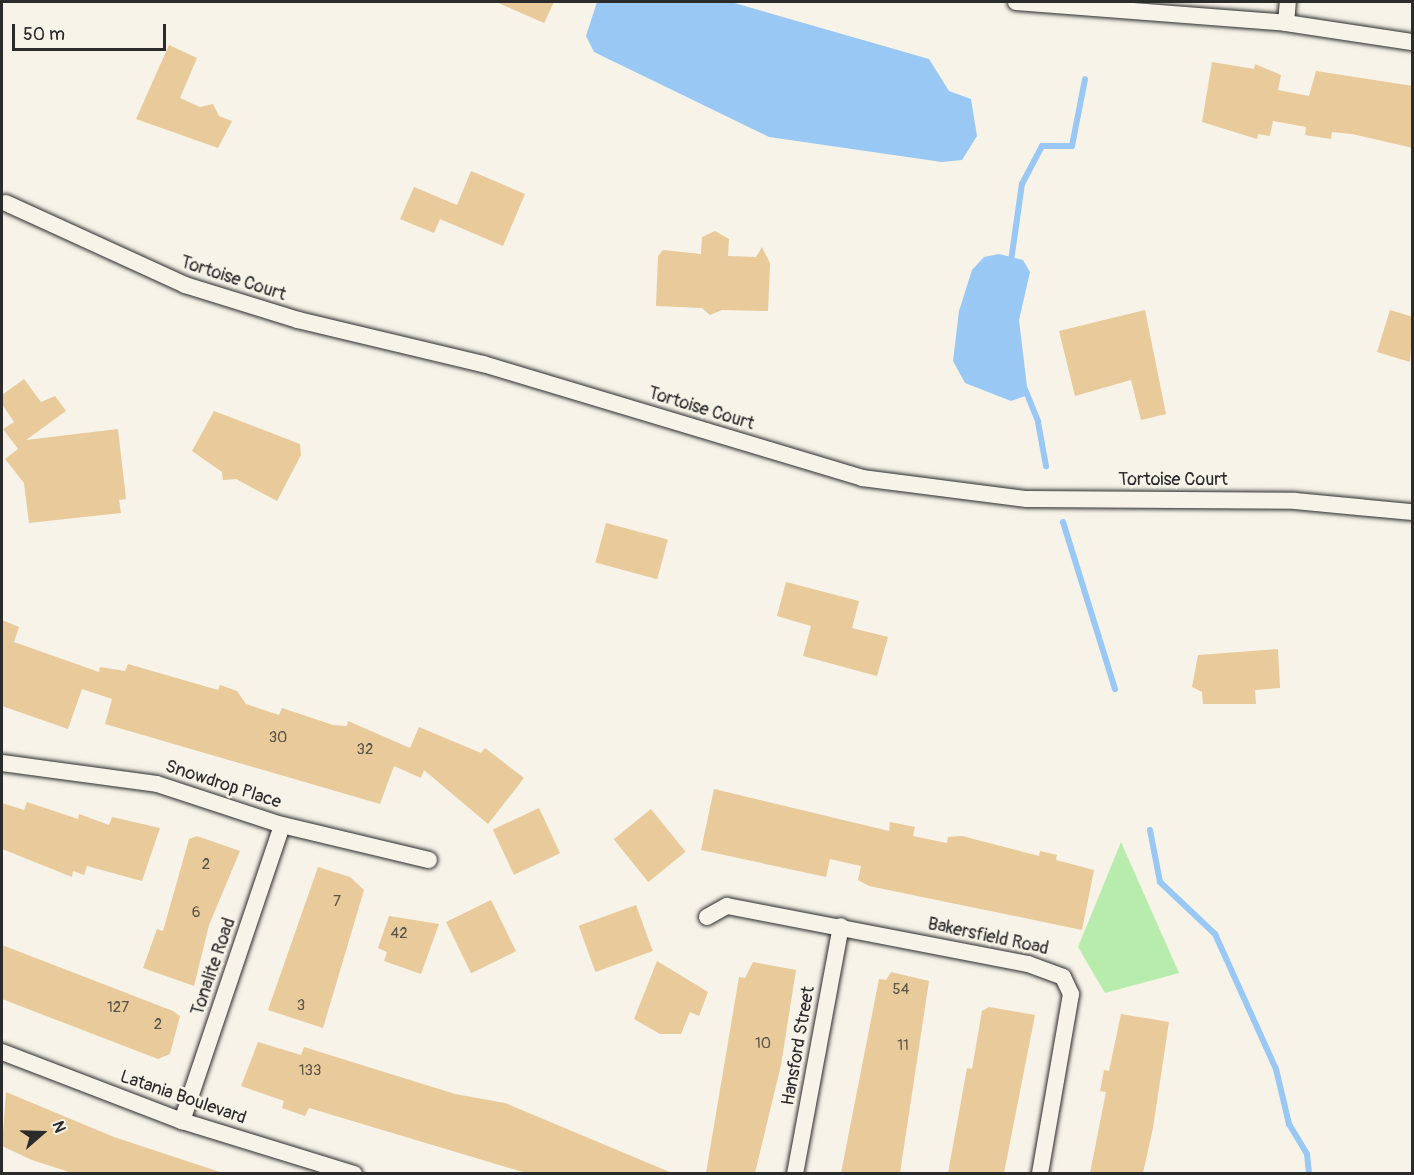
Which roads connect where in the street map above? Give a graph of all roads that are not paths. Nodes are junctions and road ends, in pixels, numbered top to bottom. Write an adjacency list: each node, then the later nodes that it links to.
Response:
1 (1016, 2): 3 (street)
2 (1288, 2): 3 (street)
3 (1286, 23): 4 (street)
4 (1413, 42)
5 (6, 203): 6 (street, Tortoise Court)
6 (1413, 512)
7 (2, 763): 8 (street, Snowdrop Place)
8 (282, 825): 9 (street, Snowdrop Place); 13 (street, Tonalite Road)
9 (429, 860)
10 (707, 916): 11 (street, Bakersfield Road)
11 (841, 926): 15 (street, Hansford Street); 16 (street, Bakersfield Road)
12 (2, 1052): 13 (street, Latania Boulevard)
13 (182, 1121): 14 (street, Latania Boulevard)
14 (354, 1173)
15 (795, 1173)
16 (1040, 1173)

